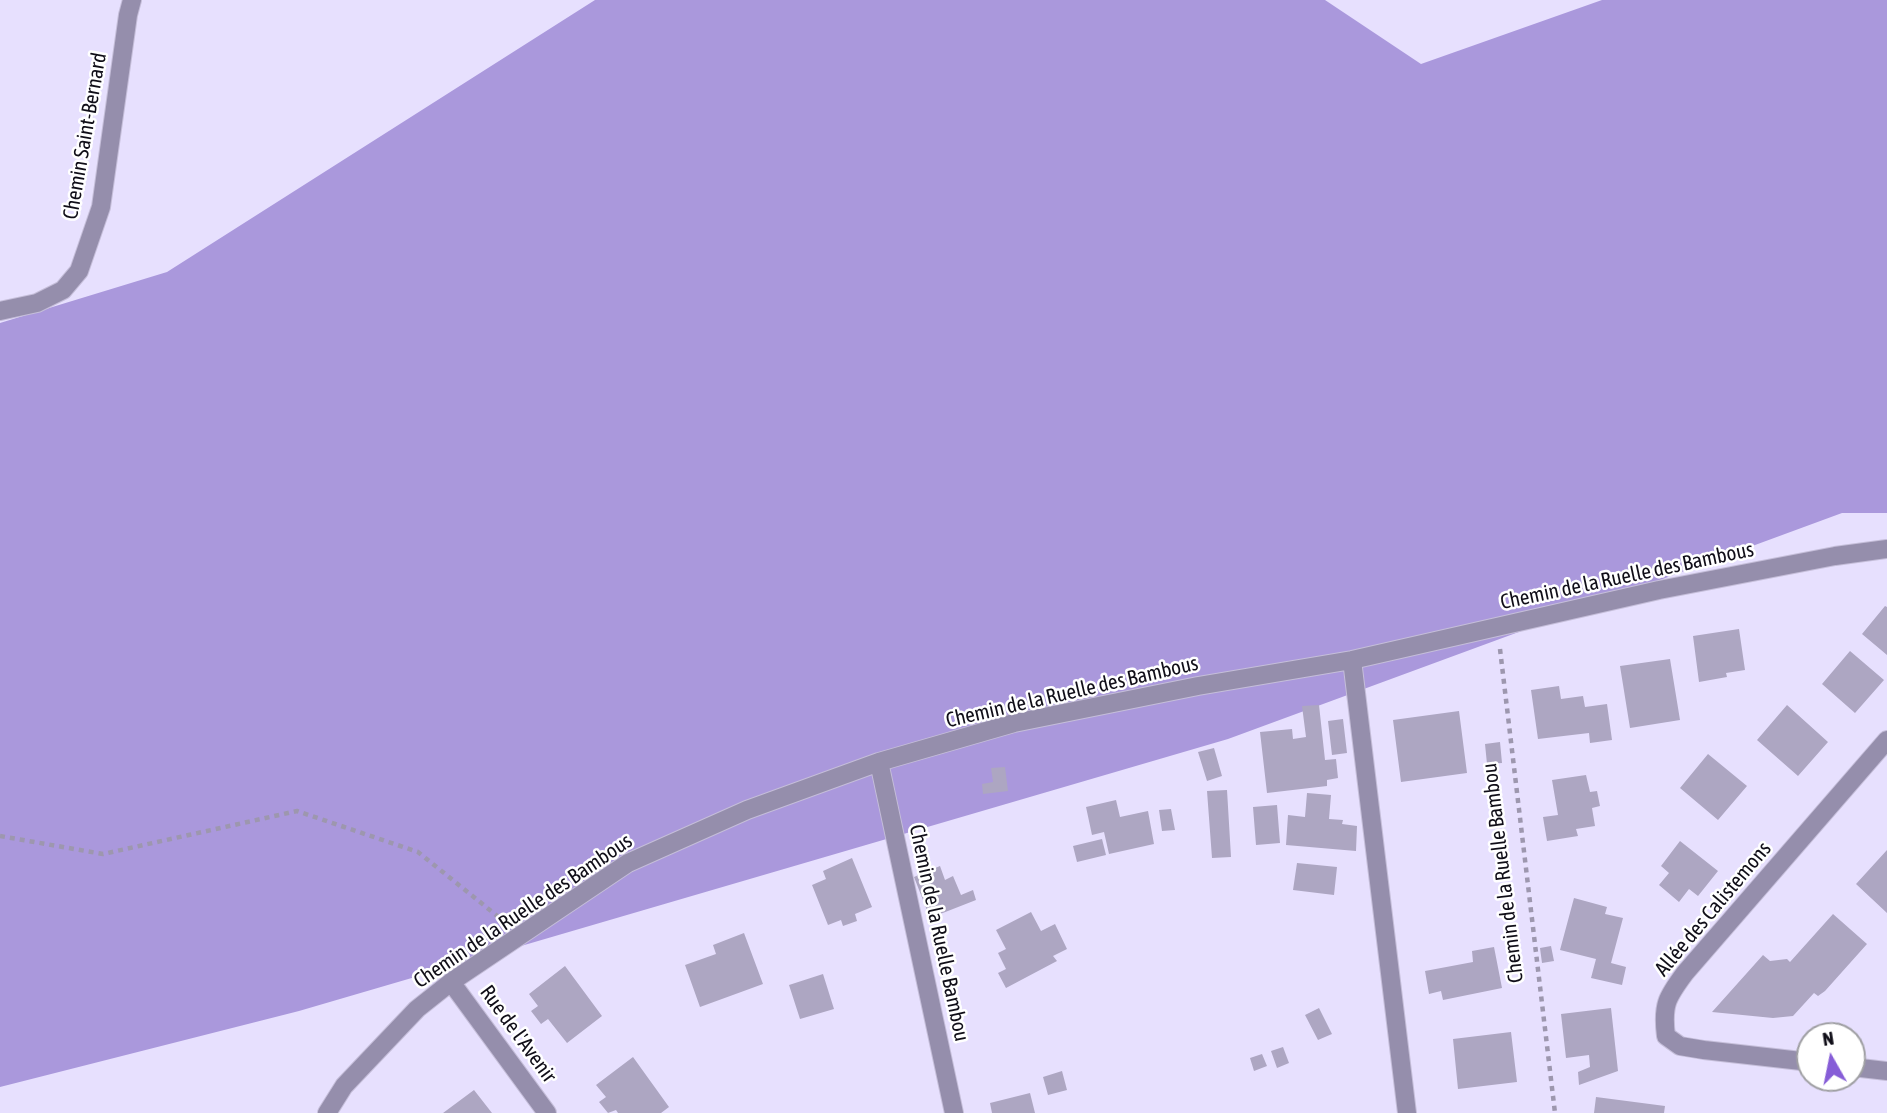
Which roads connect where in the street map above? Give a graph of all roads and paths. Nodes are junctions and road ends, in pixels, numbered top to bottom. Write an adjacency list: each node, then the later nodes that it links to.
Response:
1 (132, 0): 2 (street, Chemin Saint-Bernard)
2 (0, 311)
3 (1887, 549): 4 (street, Chemin de la Ruelle des Bambous)
4 (1498, 627): 5 (street, Chemin de la Ruelle des Bambous); 18 (path, Chemin de la Ruelle Bambou)
5 (1352, 660): 7 (street, Chemin de la Ruelle des Bambous); 17 (street)
6 (1887, 740): 11 (street, Allée des Calistemons)
7 (879, 762): 9 (street, Chemin de la Ruelle des Bambous); 16 (street, Chemin de la Ruelle Bambou)
8 (0, 836): 9 (path)
9 (522, 935): 10 (street, Chemin de la Ruelle des Bambous)
10 (451, 982): 14 (street, Chemin de la Ruelle des Bambous); 15 (street, Rue de l'Avenir)
11 (1796, 1060)
12 (1866, 1069): 13 (street)
13 (1887, 1071)
14 (327, 1113)
15 (547, 1113)
16 (954, 1113)
17 (1407, 1113)
18 (1555, 1113)

